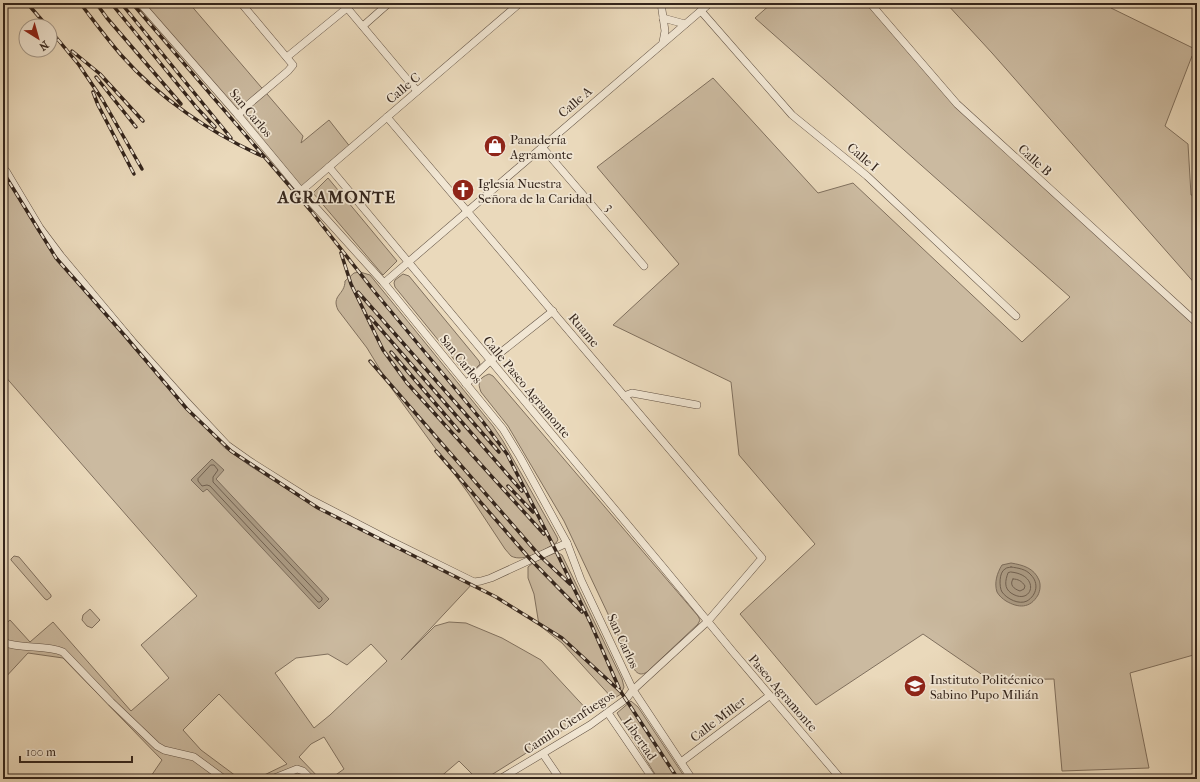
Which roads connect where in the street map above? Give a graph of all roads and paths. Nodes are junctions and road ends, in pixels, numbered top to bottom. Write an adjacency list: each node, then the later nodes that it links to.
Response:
1 (140, 3): 16 (street, San Carlos)
2 (241, 3): 14 (street)
3 (389, 3): 12 (street)
4 (519, 3): 15 (street, Calle C)
5 (661, 3): 10 (street)
6 (710, 3): 9 (street, Calle A)
7 (870, 3): 28 (street, Calle B)
8 (345, 5): 12 (street); 14 (street)
9 (701, 11): 11 (street, Calle A); 27 (street, Calle I)
10 (663, 18): 11 (street); 13 (street)
11 (685, 24): 13 (street, Calle A)
12 (363, 26): 15 (street)
13 (663, 42): 18 (street, Calle A)
14 (287, 57): 16 (street)
15 (417, 92): 17 (street, Calle C)
16 (238, 115): 21 (street, San Carlos)
17 (387, 117): 19 (street, Calle C); 22 (street, Ruame)
18 (542, 147): 22 (street, Calle A); 24 (street, 3)
19 (329, 167): 21 (street, Calle C); 23 (street, Calle Paseo Agramonte)
20 (3, 172): 33 (street)
21 (301, 191): 25 (street, San Carlos)
22 (467, 211): 23 (street, Calle A); 26 (street, Ruame)
23 (408, 262): 25 (street, Calle A); 29 (street, Calle Paseo Agramonte)
24 (644, 266)
25 (384, 283): 30 (street, San Carlos)
26 (553, 311): 29 (street); 31 (street, Ruame)
27 (1016, 316)
28 (1197, 323)
29 (490, 361): 30 (street); 35 (street, Calle Paseo Agramonte)
30 (466, 384): 33 (street, San Carlos)
31 (624, 396): 32 (street); 34 (street, Ruame)
32 (697, 405)
33 (567, 543): 37 (street, San Carlos)
34 (762, 558): 35 (street, Camilo Cienfuegos)
35 (708, 621): 37 (street, Camilo Cienfuegos); 38 (street, Paseo Agramonte)
36 (3, 642): 44 (street)
37 (633, 690): 39 (street, Camilo Cienfuegos); 41 (street, San Carlos)
38 (770, 696): 41 (street, Calle Miller); 51 (street, Paseo Agramonte)
39 (608, 713): 40 (street, Camilo Cienfuegos); 49 (street, Libertad)
40 (543, 754): 47 (street, Camilo Cienfuegos); 48 (street)
41 (681, 762): 50 (street, San Carlos)
42 (1049, 778): 43 (street); 52 (street)
43 (1124, 778): 53 (street)
44 (224, 779)
45 (272, 779): 46 (street)
46 (311, 779)
47 (500, 779)
48 (560, 779)
49 (653, 779)
50 (692, 779)
51 (841, 779)
52 (1020, 779)
53 (1164, 779)

